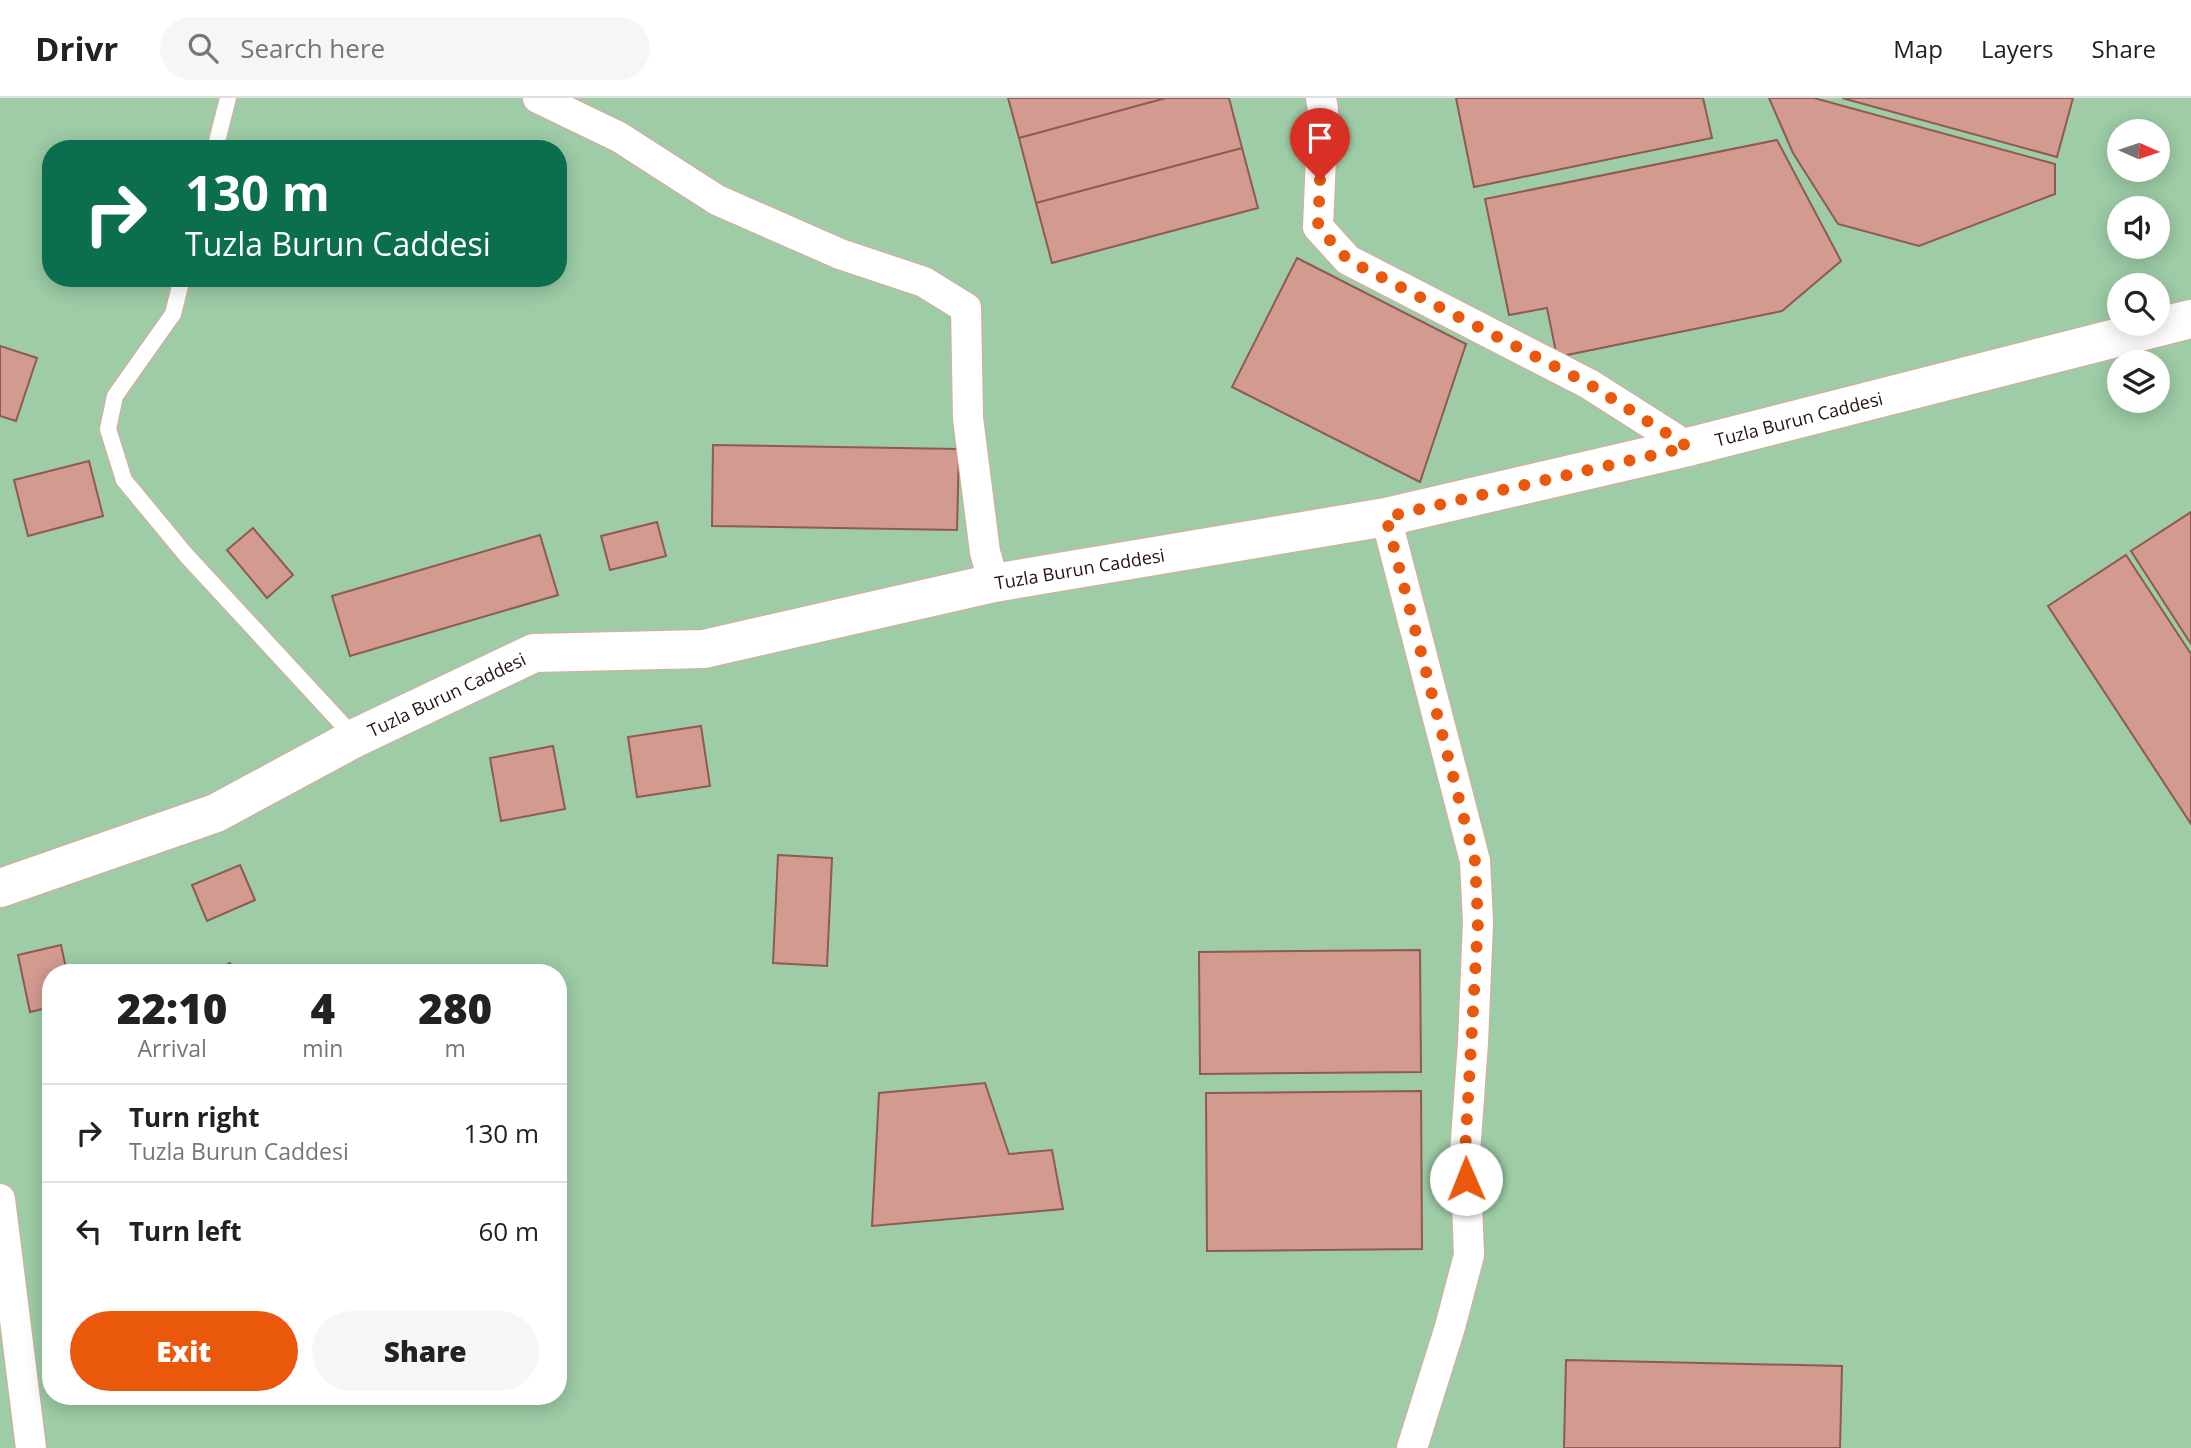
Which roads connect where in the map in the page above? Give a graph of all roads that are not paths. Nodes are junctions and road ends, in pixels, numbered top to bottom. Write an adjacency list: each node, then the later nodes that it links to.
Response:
1 (228, 98): 4 (lane)
2 (538, 98): 9 (street)
3 (1321, 98): 7 (street)
4 (217, 140)
5 (180, 287): 10 (lane)
6 (2191, 320): 7 (main road, Tuzla Burun Caddesi)
7 (1688, 447): 8 (main road, Tuzla Burun Caddesi)
8 (1386, 517): 9 (main road, Tuzla Burun Caddesi); 14 (street)
9 (994, 583): 10 (main road, Tuzla Burun Caddesi)
10 (355, 738): 11 (main road, Tuzla Burun Caddesi)
11 (0, 888)
12 (0, 1199): 13 (street)
13 (31, 1448)
14 (1412, 1448)

